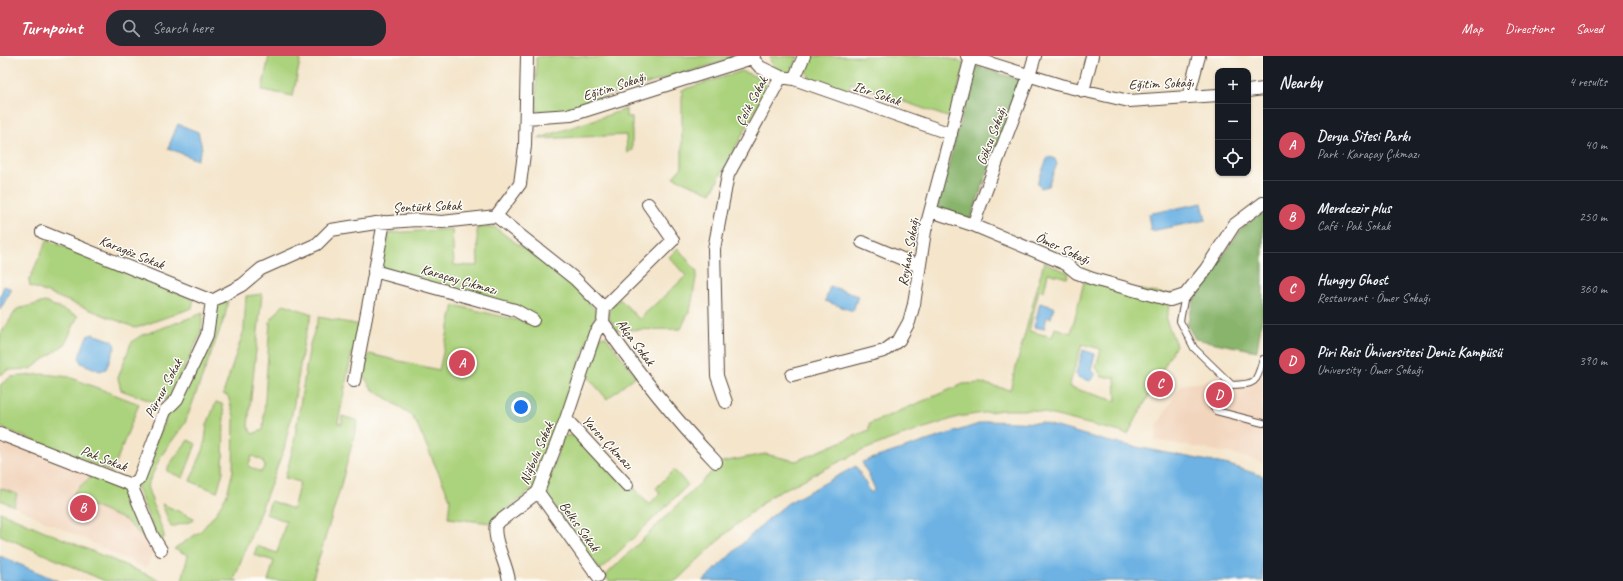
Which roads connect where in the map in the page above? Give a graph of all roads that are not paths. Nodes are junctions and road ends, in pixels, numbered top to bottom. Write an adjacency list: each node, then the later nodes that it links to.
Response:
1 (527, 56): 16 (street)
2 (804, 56): 10 (street)
3 (1035, 56): 8 (street, Göksu Sokağı)
4 (1092, 56): 12 (street)
5 (1199, 56): 15 (street)
6 (753, 57): 9 (street); 16 (street, Eğitim Sokağı)
7 (969, 57): 8 (street, Eğitim Sokağı); 17 (street, Reyhan Sokağı)
8 (1030, 76): 12 (street, Eğitim Sokağı); 23 (street, Göksu Sokağı)
9 (781, 77): 10 (street, Çelik Sokak); 38 (street, Çelik Sokak)
10 (794, 79): 17 (street, Itır Sokak)
11 (1263, 89): 13 (street)
12 (1083, 91): 15 (street, Eğitim Sokağı)
13 (1251, 91)
14 (1215, 95): 15 (street, Eğitim Sokağı)
15 (1188, 97)
16 (526, 118): 21 (street)
17 (951, 134): 20 (street, Reyhan Sokağı)
18 (648, 204): 30 (street)
19 (1263, 204): 28 (street)
20 (930, 211): 23 (street, Ömer Sokağı); 26 (street, Reyhan Sokağı)
21 (496, 216): 22 (street, Şentürk Sokak); 30 (street, Akça Sokak)
22 (384, 222): 27 (street); 29 (street, Şentürk Sokak)
23 (973, 226): 28 (street, Ömer Sokağı)
24 (42, 232): 29 (street, Karagöz Sokak)
25 (862, 242): 26 (street)
26 (919, 266): 34 (street, Reyhan Sokağı)
27 (374, 271): 31 (street, Karaçay Çıkmazı); 36 (street)
28 (1185, 295): 37 (lane)
29 (212, 301): 43 (street, Pürnur Sokak)
30 (604, 308): 32 (street, Akça Sokak)
31 (533, 320)
32 (603, 322): 39 (street, Niğbolu Sokak); 42 (street, Akça Sokak)
33 (1263, 359): 35 (lane)
34 (792, 375)
35 (1261, 375): 37 (lane)
36 (354, 382)
37 (1232, 386): 40 (lane)
38 (726, 402)
39 (566, 419): 44 (street, Yaren Çıkmazı); 45 (street, Niğbolu Sokak)
40 (1263, 423)
41 (0, 434): 43 (street, Pak Sokak)
42 (716, 462)
43 (131, 485): 46 (street, Pak Sokak)
44 (627, 485)
45 (538, 492): 47 (street, Belkıs Sokak); 48 (street, Niğbolu Sokak)
46 (161, 550)
47 (598, 576)
48 (508, 581)

